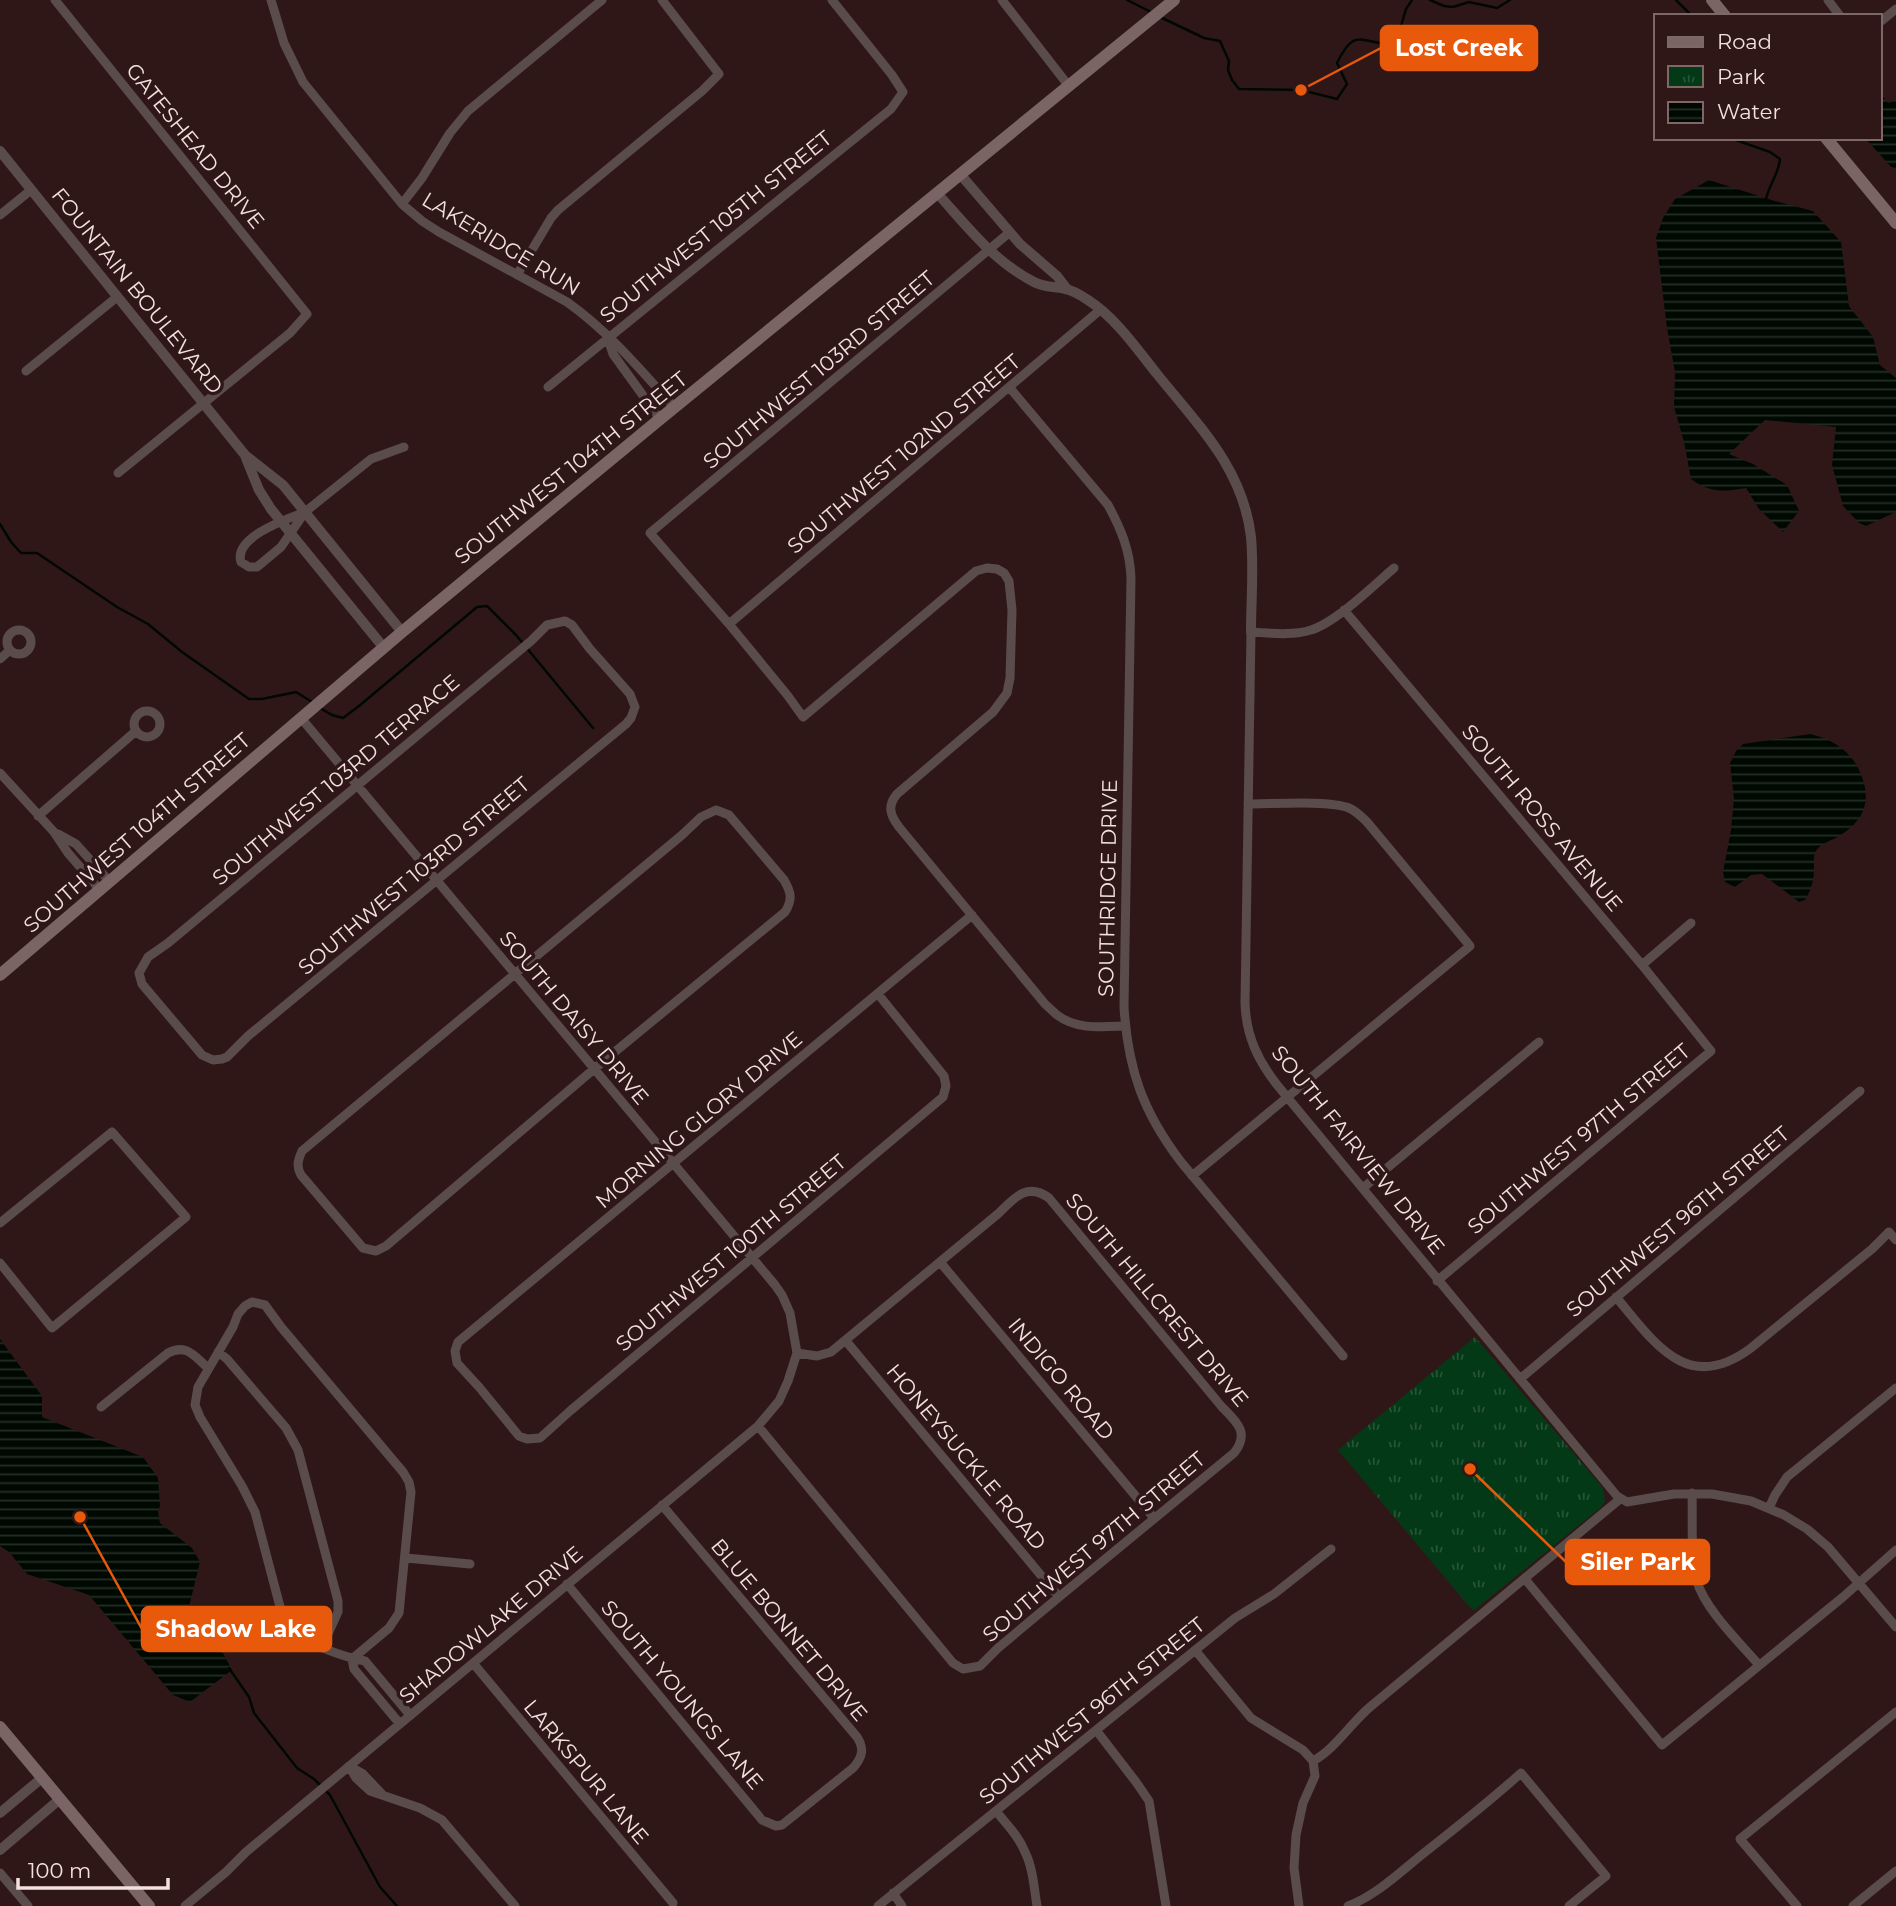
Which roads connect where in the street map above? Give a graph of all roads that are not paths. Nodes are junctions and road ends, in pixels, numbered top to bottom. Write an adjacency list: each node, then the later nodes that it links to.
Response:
1 (55, 0): 31 (street, GATESHEAD DRIVE)
2 (271, 0): 18 (street, LAKERIDGE RUN)
3 (602, 0): 18 (street)
4 (662, 0): 23 (street)
5 (832, 0): 27 (street, SOUTHWEST 105TH STREET)
6 (1002, 0): 12 (street)
7 (1712, 0): 10 (main road)
8 (1169, 4): 12 (main road, SOUTHWEST 104TH STREET)
9 (1896, 9): 11 (street)
10 (1723, 14)
11 (1882, 20)
12 (1068, 85): 15 (main road, SOUTHWEST 104TH STREET)
13 (1828, 140): 20 (main road)
14 (0, 151): 16 (street, FOUNTAIN BOULEVARD)
15 (960, 174): 17 (main road, SOUTHWEST 104TH STREET); 21 (street, SOUTH FAIRVIEW DRIVE)
16 (31, 190): 19 (street); 25 (street, FOUNTAIN BOULEVARD)
17 (937, 193): 22 (street, SOUTH FAIRVIEW DRIVE); 32 (main road, SOUTHWEST 104TH STREET)
18 (402, 204): 23 (street, LAKERIDGE RUN)
19 (0, 215)
20 (1896, 223)
21 (1010, 232): 22 (street, SOUTHWEST 103RD STREET); 24 (street, SOUTH FAIRVIEW DRIVE)
22 (989, 250): 24 (street, SOUTH FAIRVIEW DRIVE); 42 (street, SOUTHWEST 103RD STREET)
23 (517, 275): 27 (street, LAKERIDGE RUN)
24 (1066, 289): 26 (street, SOUTH FAIRVIEW DRIVE)
25 (117, 298): 28 (street); 31 (street, FOUNTAIN BOULEVARD)
26 (1100, 310): 30 (street, SOUTHWEST 102ND STREET); 44 (street, SOUTH FAIRVIEW DRIVE)
27 (608, 338): 29 (street, SOUTHWEST 105TH STREET); 32 (street, LAKERIDGE RUN); 33 (street, LAKERIDGE RUN)
28 (26, 371)
29 (548, 387)
30 (1010, 388): 42 (street, SOUTHWEST 102ND STREET); 63 (street, SOUTHRIDGE DRIVE)
31 (203, 404): 35 (street, FOUNTAIN BOULEVARD); 36 (street)
32 (674, 407): 33 (main road, SOUTHWEST 104TH STREET)
33 (660, 419): 43 (main road, SOUTHWEST 104TH STREET)
34 (404, 447): 37 (street)
35 (245, 455): 37 (street, FOUNTAIN BOULEVARD); 38 (street, FOUNTAIN BOULEVARD)
36 (118, 472)
37 (305, 512): 38 (street); 39 (street); 43 (street, FOUNTAIN BOULEVARD)
38 (281, 521): 39 (street, FOUNTAIN BOULEVARD); 39 (street)
39 (291, 533): 45 (street, FOUNTAIN BOULEVARD)
40 (1394, 568): 41 (street)
41 (1344, 610): 44 (street); 59 (street, SOUTH ROSS AVENUE)
42 (729, 624): 57 (street)
43 (402, 632): 45 (main road, SOUTHWEST 104TH STREET)
44 (1251, 632): 53 (street, SOUTH FAIRVIEW DRIVE)
45 (384, 648): 49 (main road, SOUTHWEST 104TH STREET)
46 (10, 650): 47 (street)
47 (0, 659)
48 (634, 712): 52 (street, SOUTHWEST 103RD TERRACE); 55 (street, SOUTHWEST 103RD STREET)
49 (306, 714): 52 (street, SOUTH DAISY DRIVE); 56 (main road, SOUTHWEST 104TH STREET)
50 (136, 731): 54 (street)
51 (0, 773): 54 (street)
52 (358, 785): 55 (street, SOUTH DAISY DRIVE); 66 (street, SOUTHWEST 103RD TERRACE)
53 (1248, 804): 69 (street, SOUTH FAIRVIEW DRIVE); 69 (street)
54 (38, 816): 56 (street)
55 (436, 880): 60 (street, SOUTH DAISY DRIVE); 66 (street, SOUTHWEST 103RD STREET)
56 (105, 886): 61 (main road, SOUTHWEST 104TH STREET)
57 (972, 915): 62 (street, MORNING GLORY DRIVE); 63 (street)
58 (1692, 923): 59 (street)
59 (1642, 965): 65 (street, SOUTH ROSS AVENUE)
60 (514, 974): 67 (street, SOUTH DAISY DRIVE); 67 (street); 67 (street)
61 (0, 975)
62 (878, 994): 70 (street, MORNING GLORY DRIVE); 75 (street, SOUTHWEST 100TH STREET)
63 (1125, 1026): 71 (street, SOUTHRIDGE DRIVE)
64 (1539, 1042): 72 (street)
65 (1711, 1051): 78 (street, SOUTHWEST 97TH STREET)
66 (213, 1060)
67 (594, 1069): 70 (street, SOUTH DAISY DRIVE)
68 (1860, 1091): 79 (street, SOUTHWEST 96TH STREET)
69 (1287, 1097): 71 (street); 72 (street, SOUTH FAIRVIEW DRIVE)
70 (674, 1164): 75 (street, SOUTH DAISY DRIVE); 89 (street, MORNING GLORY DRIVE)
71 (1192, 1176): 83 (street, SOUTHRIDGE DRIVE)
72 (1363, 1188): 78 (street, SOUTH FAIRVIEW DRIVE)
73 (0, 1223): 77 (street)
74 (1896, 1240): 79 (street)
75 (752, 1258): 82 (street, SOUTH DAISY DRIVE); 89 (street, SOUTHWEST 100TH STREET)
76 (940, 1262): 80 (street); 90 (street, SOUTH HILLCREST DRIVE); 95 (street, INDIGO ROAD)
77 (0, 1263)
78 (1437, 1281): 85 (street, SOUTH FAIRVIEW DRIVE)
79 (1616, 1297): 85 (street, SOUTHWEST 96TH STREET)
80 (846, 1341): 82 (street); 103 (street, HONEYSUCKLE ROAD)
81 (218, 1352): 84 (street); 98 (street); 105 (street)
82 (797, 1353): 88 (street, SHADOWLAKE DRIVE)
83 (1343, 1356)
84 (208, 1368): 87 (street); 105 (street)
85 (1520, 1379): 92 (street, SOUTH FAIRVIEW DRIVE)
86 (1896, 1388): 94 (street)
87 (101, 1408)
88 (758, 1426): 93 (street, SHADOWLAKE DRIVE); 103 (street, SOUTHWEST 97TH STREET)
89 (532, 1439)
90 (1241, 1440): 95 (street, SOUTHWEST 97TH STREET)
91 (1692, 1493): 92 (street); 94 (street); 109 (street)
92 (1620, 1499): 100 (street)
93 (662, 1506): 102 (street, SHADOWLAKE DRIVE); 121 (street, BLUE BONNET DRIVE)
94 (1769, 1508): 101 (street)
95 (1154, 1518): 103 (street, SOUTHWEST 97TH STREET)
96 (1331, 1549): 106 (street, SOUTHWEST 96TH STREET)
97 (1896, 1550): 101 (street)
98 (406, 1558): 99 (street); 107 (street)
99 (470, 1564)
100 (1525, 1579): 109 (street); 115 (street)
101 (1859, 1582): 104 (street); 109 (street)
102 (567, 1584): 108 (street, SHADOWLAKE DRIVE); 121 (street, SOUTH YOUNGS LANE)
103 (1059, 1597)
104 (1896, 1627)
105 (322, 1647): 107 (street)
106 (1195, 1650): 114 (street, SOUTHWEST 96TH STREET); 115 (street)
107 (352, 1659): 111 (street); 112 (street)
108 (473, 1663): 111 (street, SHADOWLAKE DRIVE); 126 (street, LARKSPUR LANE)
109 (1759, 1665)
110 (1896, 1712): 138 (street)
111 (410, 1716): 112 (street, SHADOWLAKE DRIVE)
112 (400, 1724): 116 (street, SHADOWLAKE DRIVE)
113 (0, 1727): 117 (main road)
114 (1096, 1730): 119 (street, SOUTHWEST 96TH STREET); 134 (street)
115 (1313, 1761): 135 (street)
116 (349, 1766): 129 (street, SHADOWLAKE DRIVE); 130 (street)
117 (42, 1778): 118 (main road); 120 (street)
118 (60, 1799): 122 (street); 128 (main road)
119 (996, 1811): 125 (street, SOUTHWEST 96TH STREET); 133 (street)
120 (0, 1813)
121 (772, 1825)
122 (0, 1850)
123 (1896, 1871): 139 (street)
124 (0, 1873): 127 (street)
125 (893, 1894): 131 (street, SOUTHWEST 96TH STREET); 132 (street)
126 (673, 1903)
127 (28, 1906)
128 (149, 1906)
129 (185, 1906)
130 (515, 1906)
131 (878, 1906)
132 (902, 1906)
133 (1037, 1906)
134 (1166, 1906)
135 (1298, 1906)
136 (1348, 1906): 137 (street)
137 (1569, 1906)
138 (1797, 1906)
139 (1853, 1906)

